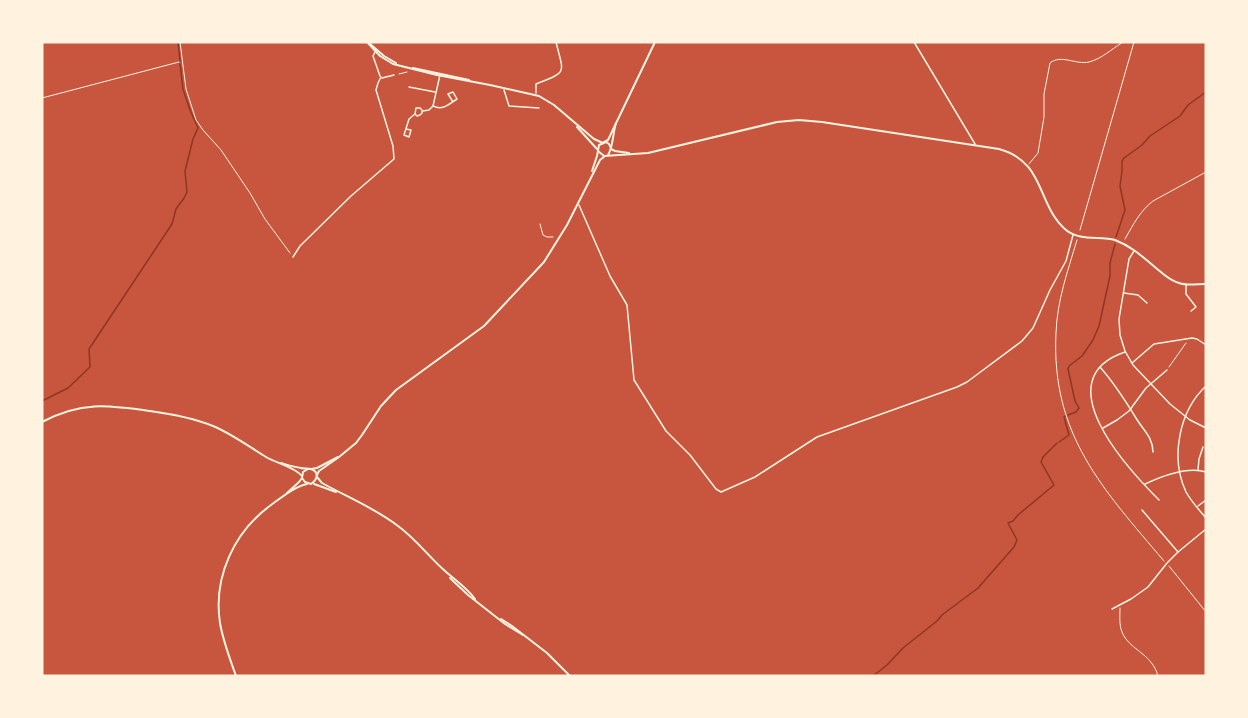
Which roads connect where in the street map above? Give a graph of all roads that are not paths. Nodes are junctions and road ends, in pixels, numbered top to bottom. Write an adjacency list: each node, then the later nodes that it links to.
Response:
1 (367, 42): 6 (street)
2 (556, 42): 14 (street)
3 (655, 42): 20 (street)
4 (914, 42): 24 (street)
5 (1123, 42): 29 (lane)
6 (375, 50): 7 (street); 10 (street)
7 (407, 68): 8 (street); 8 (street)
8 (440, 74): 12 (street); 13 (street)
9 (394, 75): 10 (street)
10 (381, 77): 34 (street)
11 (409, 87): 13 (street)
12 (504, 88): 14 (street); 17 (street)
13 (436, 92): 16 (street)
14 (536, 95): 21 (street)
15 (453, 102): 16 (street)
16 (433, 106): 18 (street)
17 (539, 108)
18 (422, 112): 19 (street); 19 (street)
19 (415, 114): 22 (street)
20 (618, 118): 23 (street); 25 (street)
21 (571, 120): 23 (street); 26 (street)
22 (406, 129)
23 (603, 142): 25 (street); 26 (street)
24 (976, 145): 27 (street); 29 (street)
25 (611, 148): 27 (street); 28 (street)
26 (598, 150): 28 (street); 30 (street)
27 (638, 154): 28 (street)
28 (606, 155): 30 (street)
29 (1028, 166): 32 (street)
30 (590, 179): 31 (street)
31 (578, 203): 32 (street); 53 (street)
32 (1073, 234): 33 (street)
33 (1134, 250): 36 (street); 37 (street)
34 (293, 256)
35 (1206, 284): 36 (street)
36 (1186, 285): 39 (street)
37 (1123, 292): 38 (street); 41 (street)
38 (1147, 303)
39 (1191, 311)
40 (1206, 345): 42 (street)
41 (1125, 351): 42 (street); 43 (street)
42 (1132, 363): 45 (street)
43 (1099, 366): 47 (street); 51 (street)
44 (1167, 370): 45 (street)
45 (1151, 384): 47 (street); 48 (street)
46 (1206, 386): 48 (street)
47 (1131, 409): 51 (street); 54 (street)
48 (1185, 417): 50 (street); 59 (street)
49 (43, 421): 55 (street)
50 (1206, 428)
51 (1102, 429): 63 (street)
52 (1203, 447): 57 (street)
53 (348, 450): 56 (street); 60 (street)
54 (1153, 452)
55 (276, 462): 56 (street); 61 (street)
56 (310, 469): 60 (street); 61 (street)
57 (1198, 471): 58 (street); 59 (street)
58 (1206, 472)
59 (1180, 473): 63 (street); 68 (street)
60 (317, 476): 62 (street); 64 (street)
61 (302, 477): 62 (street); 65 (street)
62 (309, 484): 64 (street); 65 (street)
63 (1144, 485): 66 (street)
64 (346, 496): 77 (street)
65 (281, 498): 76 (street)
66 (1159, 500)
67 (1206, 500): 68 (street)
68 (1197, 507): 70 (street)
69 (1142, 510): 72 (street)
70 (1206, 518)
71 (1206, 529): 72 (street)
72 (1178, 552): 75 (street)
73 (1206, 559): 74 (street)
74 (1206, 567)
75 (1112, 609)
76 (236, 676)
77 (570, 676)

